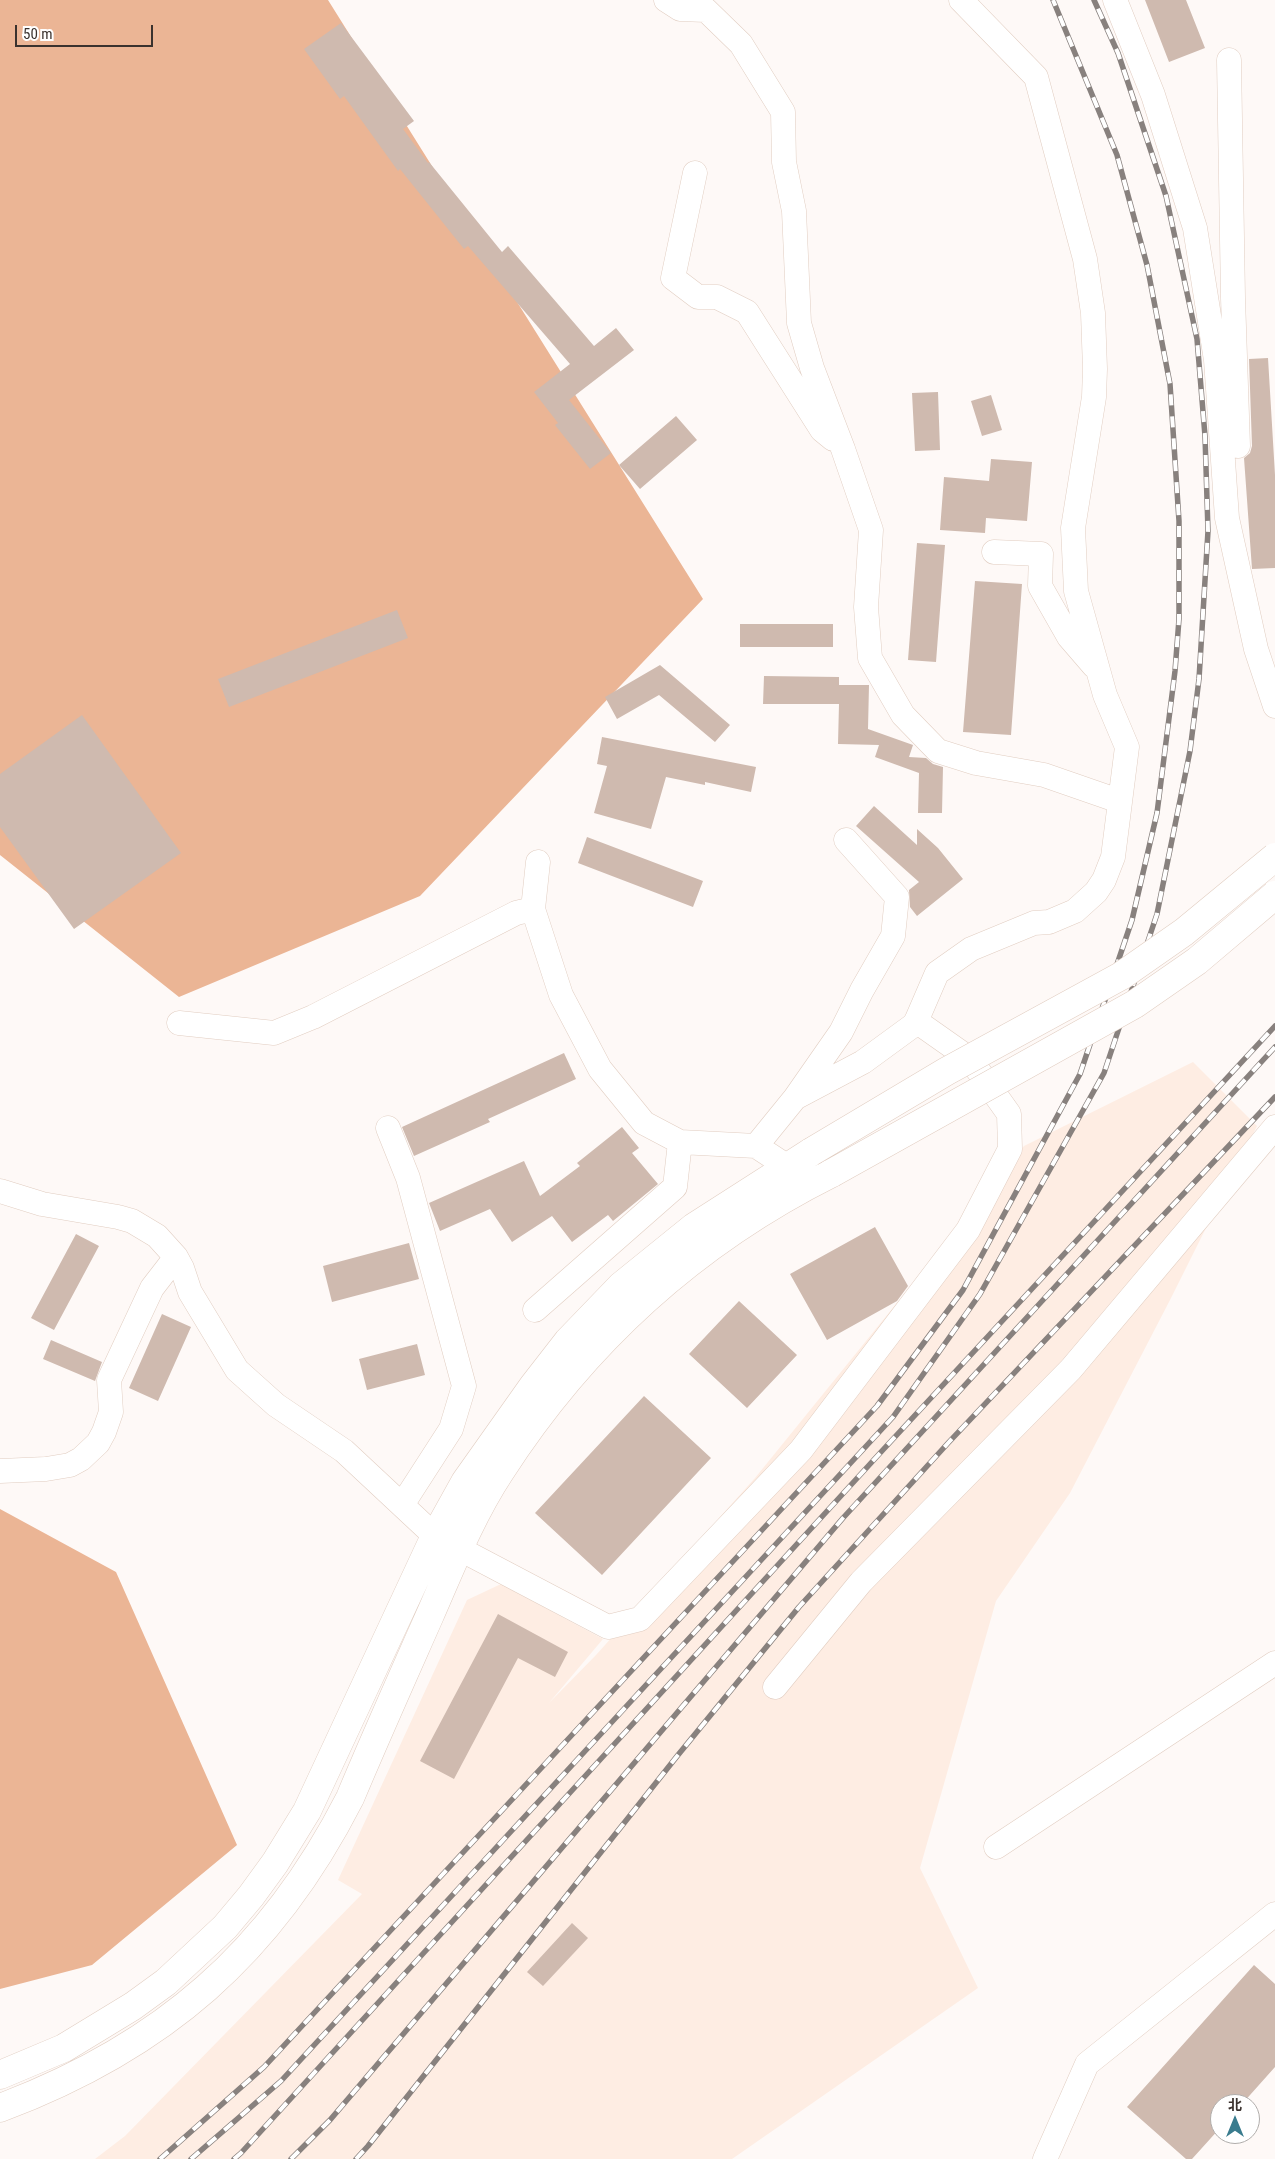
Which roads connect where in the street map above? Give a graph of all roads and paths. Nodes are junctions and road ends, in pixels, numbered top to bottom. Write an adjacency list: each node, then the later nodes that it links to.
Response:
1 (666, 0): 6 (street)
2 (960, 0): 9 (street)
3 (1115, 0): 7 (street)
4 (1229, 60): 7 (street)
5 (695, 173): 6 (street)
6 (843, 448): 11 (street)
7 (1234, 548): 10 (street)
8 (994, 552): 9 (street)
9 (1098, 671): 11 (street)
10 (1275, 706)
11 (1119, 801): 17 (street)
12 (846, 840): 19 (street)
13 (1275, 857): 24 (main road, bridge)
14 (538, 862): 16 (street)
15 (1275, 895): 30 (main road, bridge)
16 (533, 909): 18 (street); 22 (street)
17 (916, 1021): 19 (street); 30 (street)
18 (179, 1023)
19 (795, 1098): 23 (street)
20 (1275, 1127): 32 (street)
21 (388, 1128): 29 (street)
22 (680, 1142): 23 (street); 27 (street)
23 (756, 1146): 24 (street)
24 (788, 1167): 30 (main road)
25 (0, 1191): 26 (street)
26 (176, 1257): 28 (street); 29 (street)
27 (535, 1310)
28 (0, 1472)
29 (402, 1505): 30 (street)
30 (447, 1542): 35 (main road); 36 (main road)
31 (1275, 1663): 33 (street)
32 (775, 1687)
33 (996, 1847)
34 (1275, 1914): 37 (street)
35 (0, 2075)
36 (0, 2108)
37 (1045, 2159)

